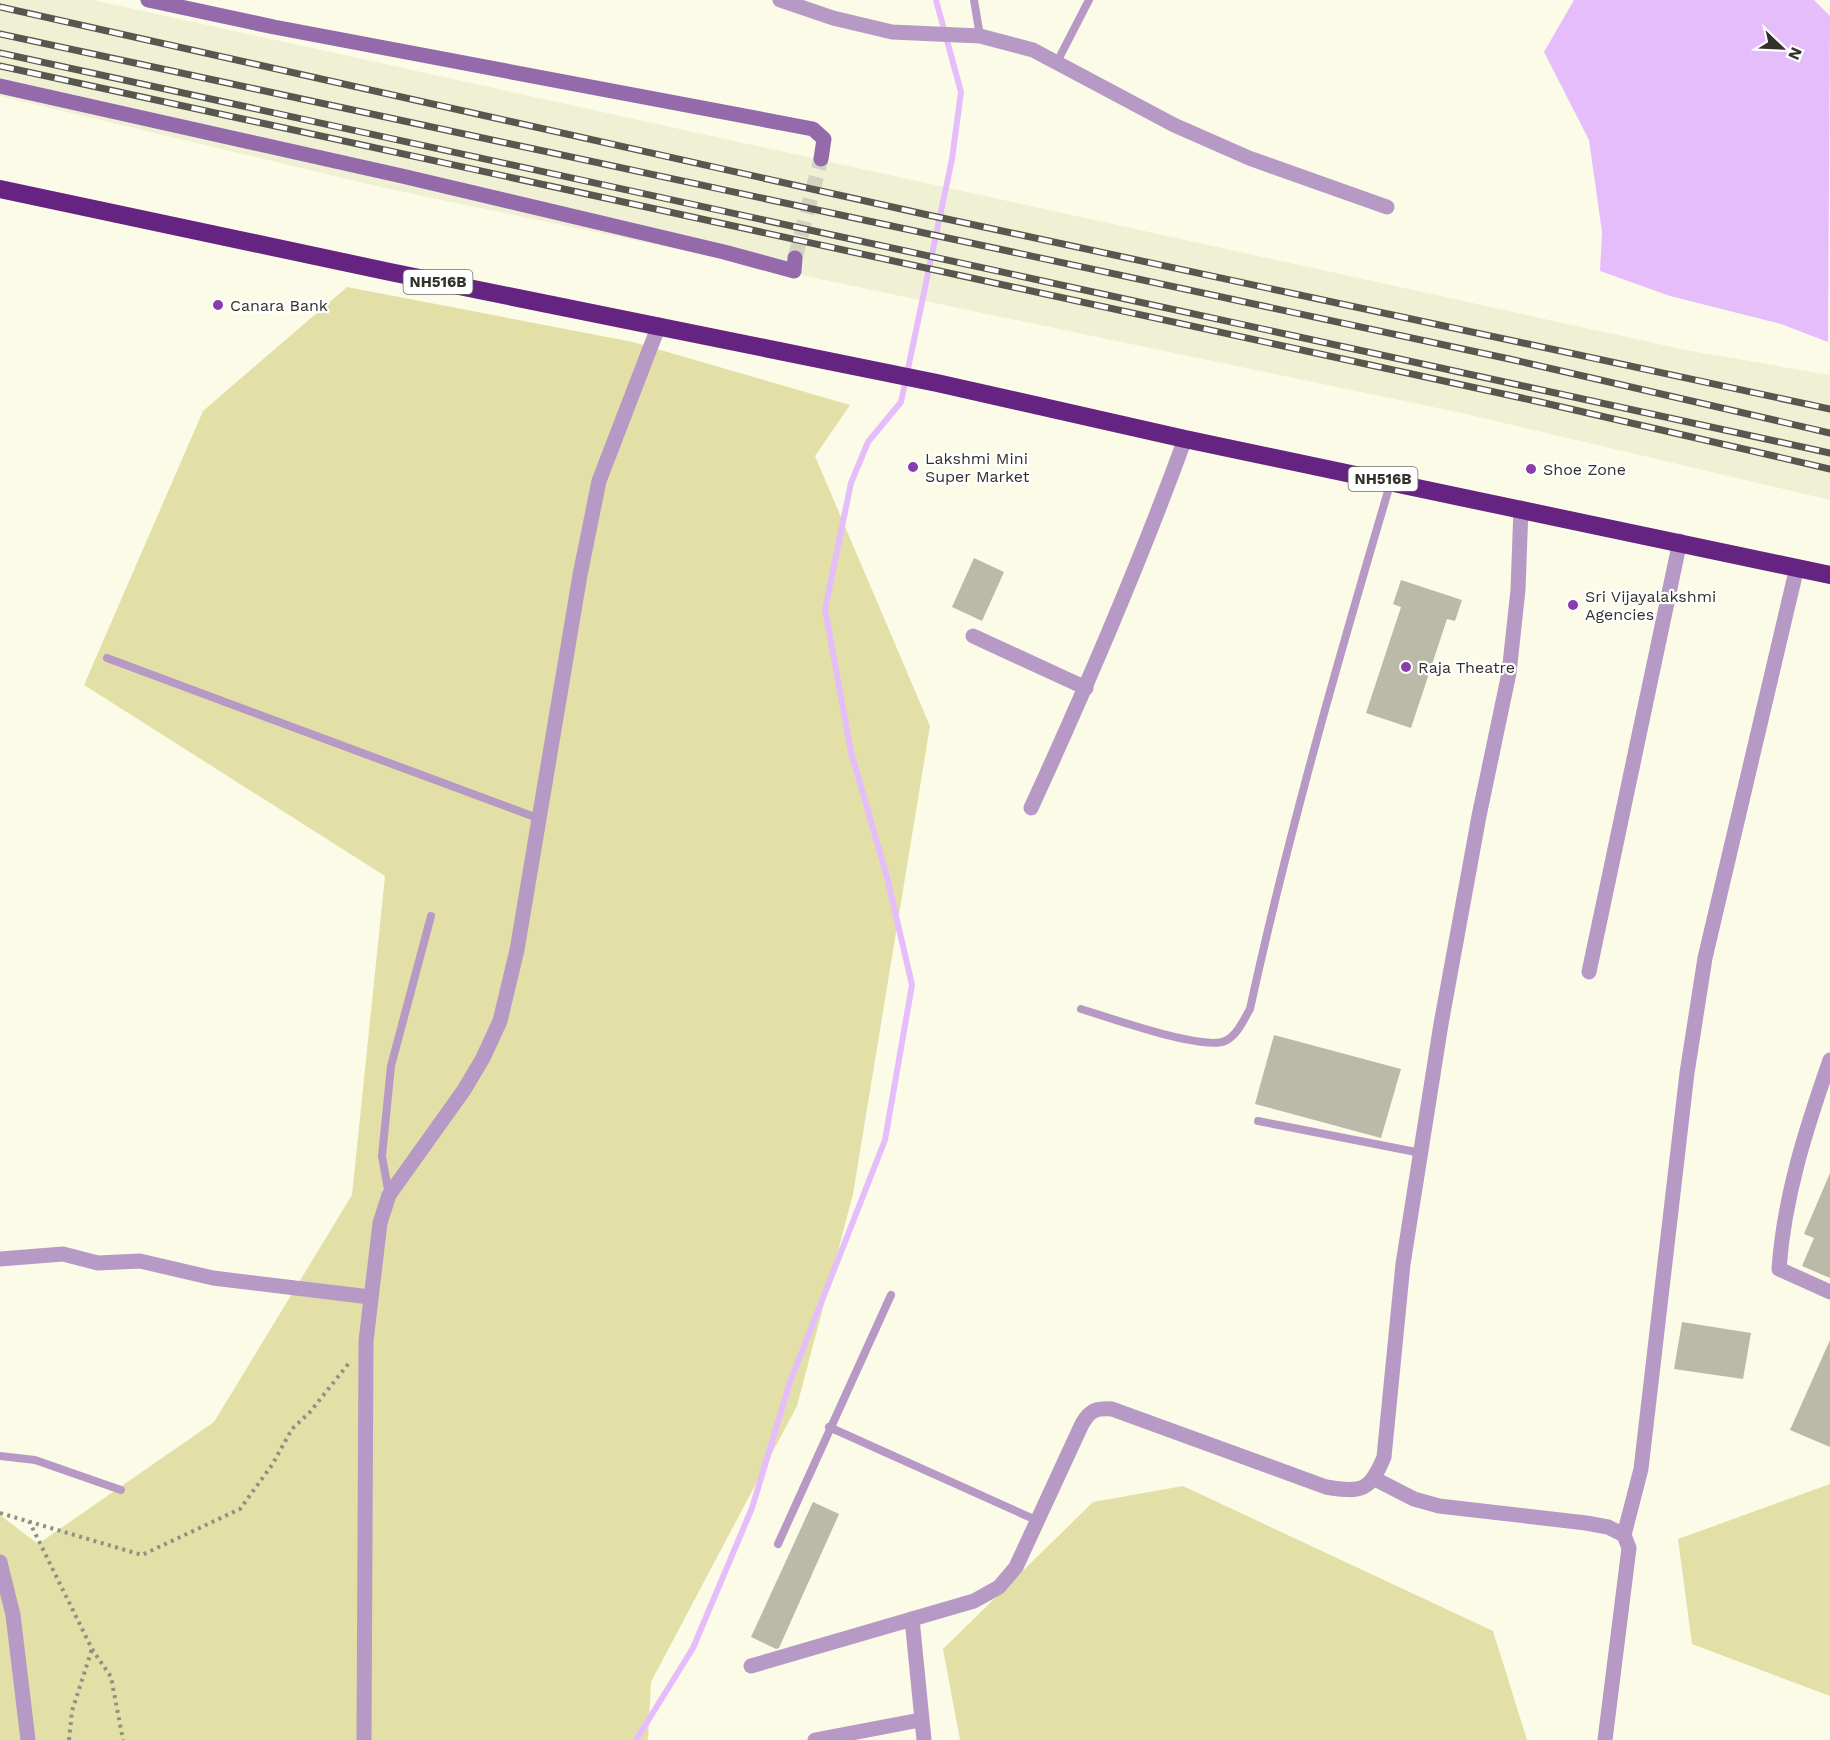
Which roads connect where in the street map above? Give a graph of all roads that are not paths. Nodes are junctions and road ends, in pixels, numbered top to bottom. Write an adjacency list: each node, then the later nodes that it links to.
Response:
1 (148, 0): 8 (street)
2 (780, 0): 5 (street)
3 (974, 0): 5 (lane)
4 (1089, 0): 6 (lane)
5 (981, 36): 6 (street)
6 (1057, 62): 10 (street)
7 (0, 86): 11 (street)
8 (821, 159)
9 (0, 189): 12 (highway, NH516B)
10 (1387, 207)
11 (795, 258)
12 (659, 325): 13 (highway, NH516B); 23 (street)
13 (1185, 439): 14 (highway, NH516B); 21 (street)
14 (1391, 481): 15 (highway, NH516B); 26 (lane)
15 (1521, 508): 16 (highway, NH516B); 29 (street)
16 (1680, 541): 17 (highway, NH516B); 25 (street)
17 (1797, 567): 18 (highway, NH516B); 40 (street)
18 (1830, 575)
19 (973, 636): 21 (street)
20 (107, 658): 23 (lane)
21 (1086, 688): 22 (street)
22 (1031, 808)
23 (541, 819): 30 (street)
24 (431, 916): 30 (lane)
25 (1589, 972)
26 (1081, 1009)
27 (1830, 1060): 32 (street)
28 (1258, 1122): 29 (lane)
29 (1421, 1153): 37 (street)
30 (389, 1195): 34 (street)
31 (0, 1259): 34 (street)
32 (1830, 1292)
33 (891, 1295): 35 (lane)
34 (370, 1297): 47 (street)
35 (829, 1427): 39 (lane); 41 (lane)
36 (0, 1456): 38 (lane)
37 (1375, 1479): 39 (street); 40 (street)
38 (121, 1490)
39 (1036, 1520): 43 (street)
40 (1624, 1535): 50 (street)
41 (778, 1544)
42 (0, 1562): 46 (street)
43 (912, 1619): 44 (street); 45 (street)
44 (750, 1666)
45 (920, 1720): 48 (street); 49 (street)
46 (28, 1740)
47 (364, 1740)
48 (815, 1740)
49 (924, 1740)
50 (1605, 1740)

